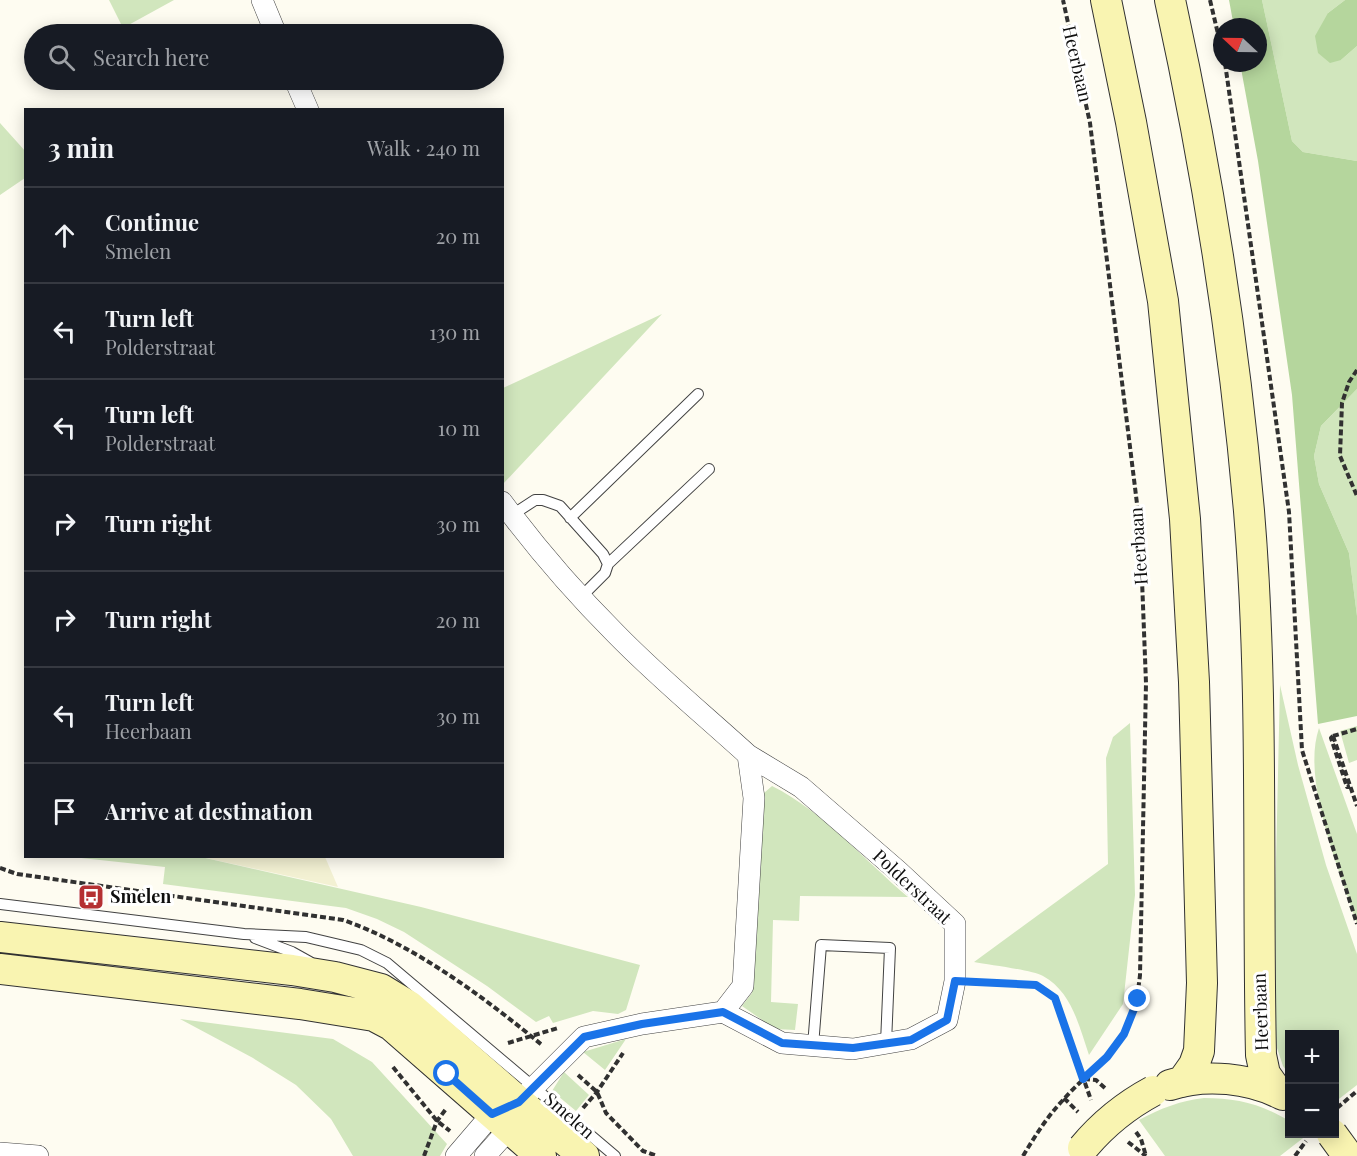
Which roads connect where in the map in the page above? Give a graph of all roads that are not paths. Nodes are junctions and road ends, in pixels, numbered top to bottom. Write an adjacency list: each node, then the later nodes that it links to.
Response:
1 (262, 0): 4 (street)
2 (1106, 0): 22 (main road)
3 (1170, 0): 23 (main road, Heerbaan)
4 (272, 24)
5 (299, 90): 6 (street)
6 (307, 108)
7 (698, 394): 10 (lane)
8 (709, 469): 11 (lane)
9 (507, 508): 10 (lane); 12 (street, Polderstraat)
10 (570, 518): 11 (lane)
11 (608, 564): 12 (lane)
12 (581, 597): 13 (street, Polderstraat)
13 (748, 755): 19 (street); 20 (street, Polderstraat)
14 (0, 904): 15 (lane, Smelen)
15 (244, 934): 18 (lane, Smelen); 24 (lane, Smelen)
16 (0, 937): 18 (main road, Smelen)
17 (0, 969): 18 (main road, Smelen)
18 (355, 997): 24 (main road, Smelen); 24 (main road, Smelen)
19 (723, 1012): 21 (street, Polderstraat); 24 (street)
20 (886, 1043): 21 (street, Polderstraat); 21 (lane)
21 (813, 1046)
22 (1182, 1082): 23 (main road); 27 (main road, bridge)
23 (1283, 1095)
24 (513, 1108): 26 (street); 30 (street); 31 (main road, Smelen); 32 (main road, Smelen); 33 (lane, Smelen)
25 (1335, 1138): 34 (main road, bridge)
26 (461, 1150)
27 (1080, 1152)
28 (0, 1153): 29 (street)
29 (38, 1156)
30 (485, 1156)
31 (541, 1156)
32 (584, 1156)
33 (615, 1156)
34 (1348, 1156)

